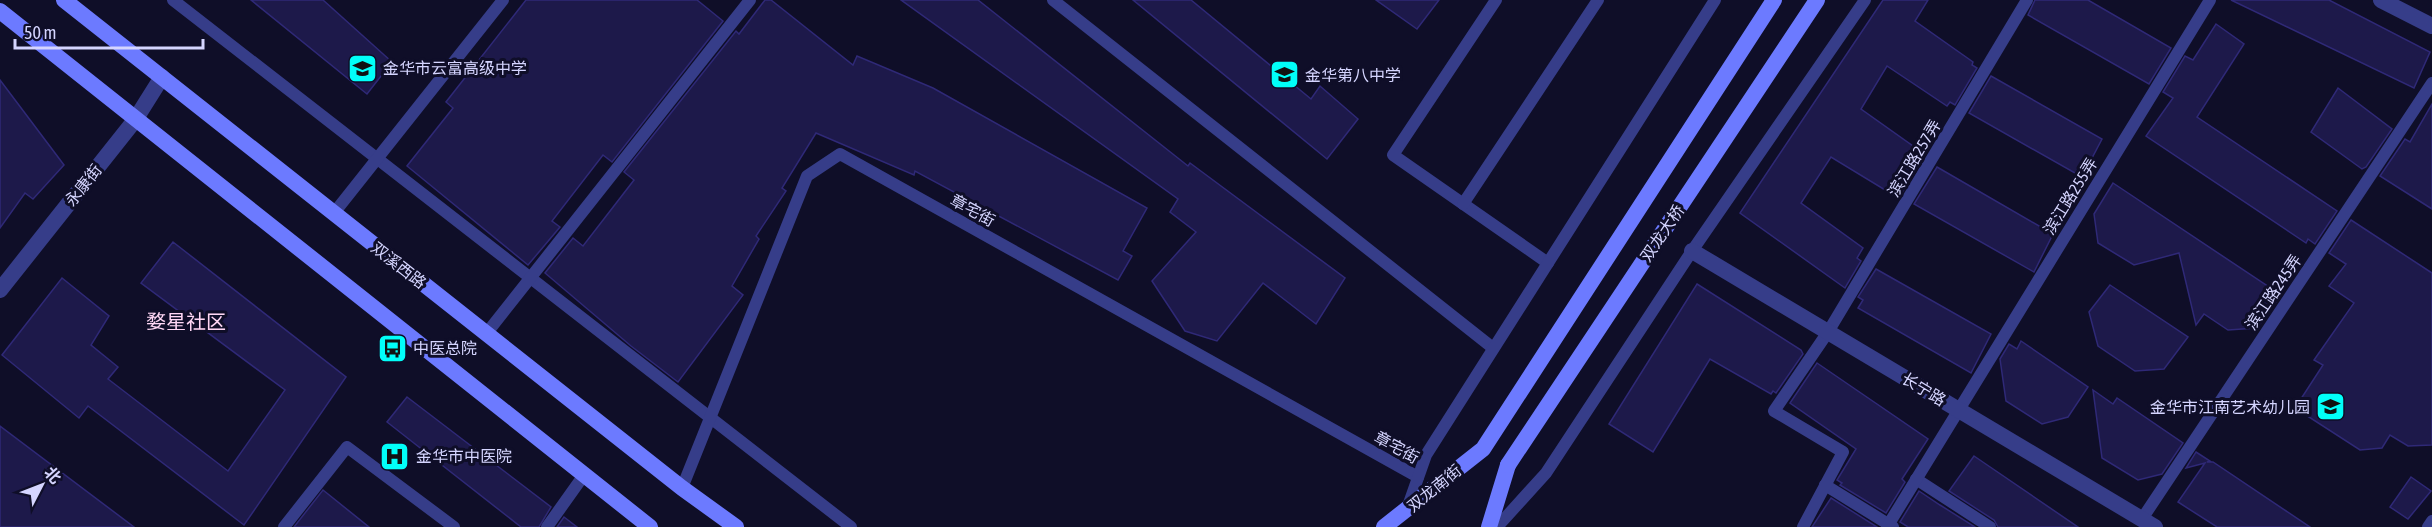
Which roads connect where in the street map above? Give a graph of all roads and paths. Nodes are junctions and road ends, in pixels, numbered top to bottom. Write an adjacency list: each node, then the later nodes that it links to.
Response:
1 (64, 0): 17 (main road, 双溪西路)
2 (173, 0): 20 (lane)
3 (503, 0): 20 (lane)
4 (750, 0): 25 (lane)
5 (1053, 0): 29 (lane)
6 (1496, 0): 21 (lane)
7 (1598, 0): 21 (lane)
8 (1715, 0): 24 (lane)
9 (1774, 0): 32 (main road, 双龙大桥)
10 (1817, 0): 49 (main road, 双龙大桥, bridge)
11 (1865, 0): 23 (lane)
12 (2027, 0): 27 (lane, 滨江路257弄)
13 (2210, 0): 30 (lane, 滨江路255弄)
14 (2381, 0): 16 (street)
15 (0, 11): 19 (main road)
16 (2432, 27)
17 (162, 77): 19 (street, 永康街); 22 (main road, 双溪西路)
18 (2432, 83): 40 (lane, 滨江路245弄)
19 (135, 120): 26 (street, 永康街); 33 (main road)
20 (377, 159): 22 (lane); 25 (lane)
21 (1463, 204): 24 (lane)
22 (334, 213): 28 (main road, 双溪西路)
23 (1692, 251): 27 (street, 长宁路); 50 (lane)
24 (1548, 263): 29 (lane)
25 (530, 278): 28 (lane); 31 (lane)
26 (0, 290)
27 (1828, 332): 30 (street, 长宁路); 36 (lane, 滨江路257弄)
28 (486, 334): 37 (main road, 双溪西路)
29 (1493, 348): 34 (lane)
30 (1959, 409): 35 (lane, 滨江路255弄); 40 (street, 长宁路)
31 (710, 417): 34 (lane, 章宅街); 37 (lane, 章宅街); 47 (lane)
32 (1483, 449): 38 (main road, 双龙南街)
33 (584, 475): 44 (lane); 45 (main road)
34 (1418, 477): 38 (lane)
35 (1916, 478): 41 (lane, 滨江路255弄); 52 (lane)
36 (1825, 485): 41 (lane); 51 (lane)
37 (682, 488): 46 (main road, 双溪西路)
38 (1407, 510): 48 (main road, 双龙南街)
39 (2432, 521): 53 (lane)
40 (2149, 523)
41 (1889, 526)
42 (284, 527): 43 (lane)
43 (454, 527)
44 (547, 527)
45 (650, 527)
46 (736, 527)
47 (851, 527)
48 (1384, 527)
49 (1489, 527)
50 (1497, 527)
51 (1803, 527)
52 (1990, 527)
53 (2428, 527)

